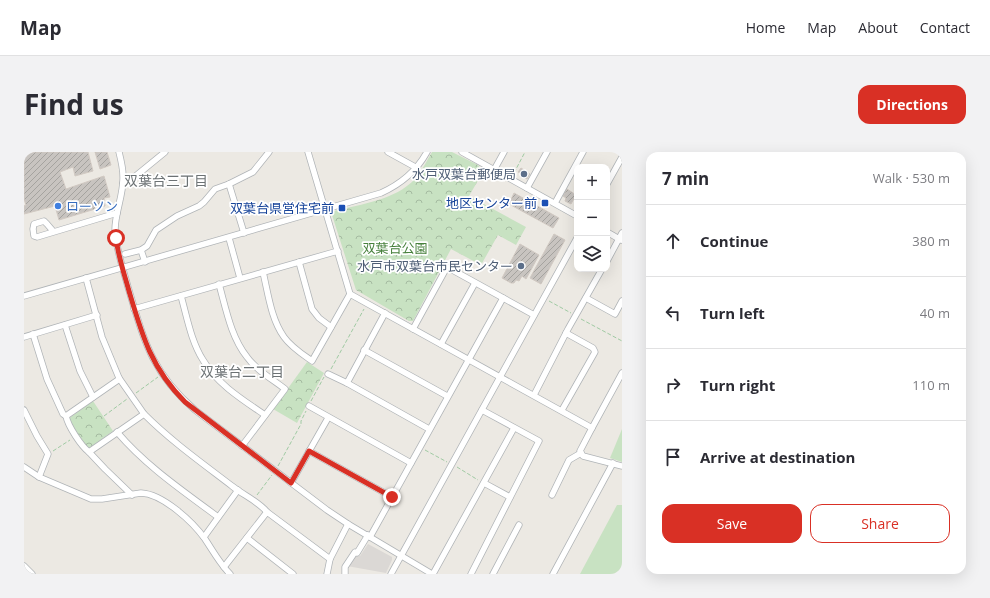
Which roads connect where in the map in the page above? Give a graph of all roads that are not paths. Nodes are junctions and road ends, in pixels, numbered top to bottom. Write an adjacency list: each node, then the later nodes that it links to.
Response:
1 (119, 152): 15 (street)
2 (164, 152): 15 (street)
3 (269, 152): 16 (street)
4 (308, 152): 19 (street)
5 (388, 152): 12 (street)
6 (427, 152): 12 (street)
7 (504, 152): 13 (street)
8 (547, 152): 17 (street)
9 (583, 152): 18 (street)
10 (465, 153): 13 (street)
11 (622, 157): 14 (street)
12 (417, 168): 19 (street)
13 (494, 170): 17 (street)
14 (610, 179)
15 (123, 183): 20 (street)
16 (229, 184): 23 (street); 28 (street)
17 (527, 188): 18 (street)
18 (555, 203): 21 (street)
19 (325, 210): 23 (street); 29 (street)
20 (117, 213): 22 (street); 34 (street)
21 (574, 214)
22 (53, 232)
23 (244, 233): 25 (street)
24 (610, 233): 26 (street)
25 (229, 238): 32 (street); 38 (street)
26 (621, 238): 31 (street)
27 (574, 243): 50 (street)
28 (141, 250): 30 (street); 32 (street)
29 (338, 250): 33 (street); 41 (street)
30 (125, 254)
31 (610, 256)
32 (145, 262): 34 (street)
33 (299, 262): 35 (street); 52 (street)
34 (122, 268): 37 (street); 47 (street)
35 (262, 272): 38 (street); 52 (street)
36 (600, 272): 45 (street)
37 (86, 278): 42 (street); 49 (street)
38 (240, 278): 40 (street)
39 (475, 283): 44 (street); 53 (street); 57 (street)
40 (220, 284): 43 (street); 74 (street)
41 (350, 294): 48 (street); 52 (street)
42 (24, 296)
43 (181, 296): 47 (street); 74 (street)
44 (503, 298): 50 (street); 59 (street)
45 (586, 298): 46 (street); 54 (street)
46 (622, 301)
47 (134, 309): 80 (street)
48 (385, 313): 53 (street); 58 (street)
49 (97, 315): 51 (street); 63 (street)
50 (534, 315): 62 (street)
51 (65, 325): 55 (street); 67 (street)
52 (331, 327)
53 (413, 329): 57 (street)
54 (566, 333): 65 (street); 71 (street)
55 (33, 334): 56 (street); 73 (street)
56 (24, 337)
57 (441, 344): 59 (street)
58 (364, 350): 64 (street); 66 (street)
59 (469, 360): 62 (street); 66 (street)
60 (622, 373): 77 (street)
61 (328, 374): 64 (street)
62 (500, 377): 65 (street); 70 (street)
63 (119, 378): 67 (street); 72 (street)
64 (347, 383): 78 (street)
65 (534, 395): 71 (street)
66 (447, 396): 78 (street)
67 (93, 397): 73 (street)
68 (309, 406): 75 (street)
69 (24, 410): 88 (street)
70 (482, 410): 76 (street); 103 (street)
71 (562, 410): 77 (street)
72 (144, 414): 79 (street); 91 (street)
73 (66, 416): 82 (street)
74 (265, 416): 80 (street)
75 (328, 418): 81 (street); 84 (street)
76 (514, 428): 89 (street); 95 (street)
77 (592, 428): 83 (street)
78 (430, 429): 84 (street)
79 (116, 432): 82 (street); 97 (street)
80 (242, 446): 90 (street)
81 (309, 451): 90 (street); 94 (street)
82 (89, 452): 92 (street)
83 (581, 453): 85 (street); 93 (street)
84 (411, 463): 94 (street)
85 (613, 463): 86 (street); 116 (street)
86 (622, 466)
87 (24, 467): 88 (street)
88 (39, 477): 92 (street)
89 (483, 482): 95 (street); 113 (street)
90 (291, 483): 98 (street)
91 (238, 490): 96 (street); 97 (street)
92 (132, 495): 101 (street)
93 (552, 495)
94 (392, 497): 100 (street)
95 (510, 497): 114 (street)
96 (267, 512): 102 (street); 104 (street)
97 (218, 517): 101 (street)
98 (348, 524): 100 (street); 104 (street)
99 (519, 526): 115 (street)
100 (369, 536): 103 (street); 111 (street)
101 (204, 537): 106 (street)
102 (246, 538): 106 (street); 109 (street)
103 (402, 555): 112 (street); 113 (street)
104 (330, 558): 110 (street)
105 (24, 566): 107 (street)
106 (224, 567): 108 (street)
107 (32, 574)
108 (230, 574)
109 (293, 574)
110 (327, 574)
111 (345, 574)
112 (391, 574)
113 (433, 574)
114 (471, 574)
115 (493, 574)
116 (553, 574)

